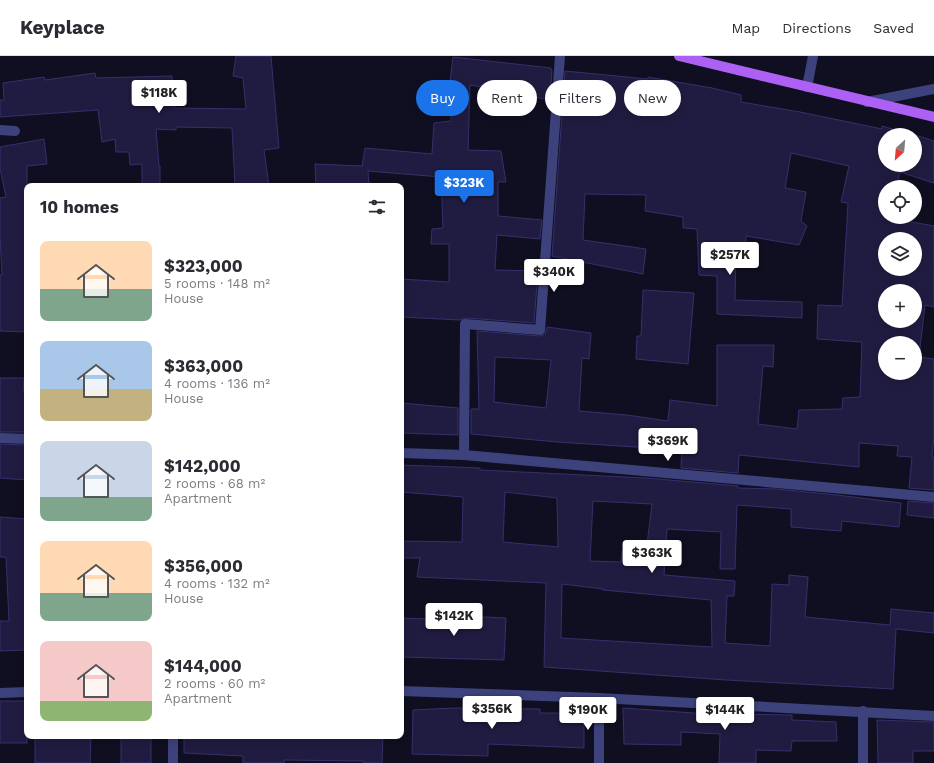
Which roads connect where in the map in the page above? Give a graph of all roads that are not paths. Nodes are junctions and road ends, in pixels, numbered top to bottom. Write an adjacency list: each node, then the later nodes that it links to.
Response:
1 (560, 56): 13 (street)
2 (679, 56): 4 (main road)
3 (813, 56): 4 (street)
4 (807, 87): 6 (main road)
5 (934, 89): 6 (street)
6 (867, 102): 7 (main road)
7 (934, 117)
8 (0, 130): 9 (street)
9 (15, 131)
10 (0, 438): 11 (street)
11 (24, 439)
12 (404, 453): 13 (street)
13 (464, 455): 14 (street)
14 (934, 497)
15 (404, 691): 18 (street)
16 (24, 692): 17 (street)
17 (0, 693)
18 (598, 698): 19 (street); 23 (street)
19 (863, 711): 20 (street); 24 (street)
20 (934, 716)
21 (173, 739): 22 (street)
22 (173, 763)
23 (599, 763)
24 (863, 763)

